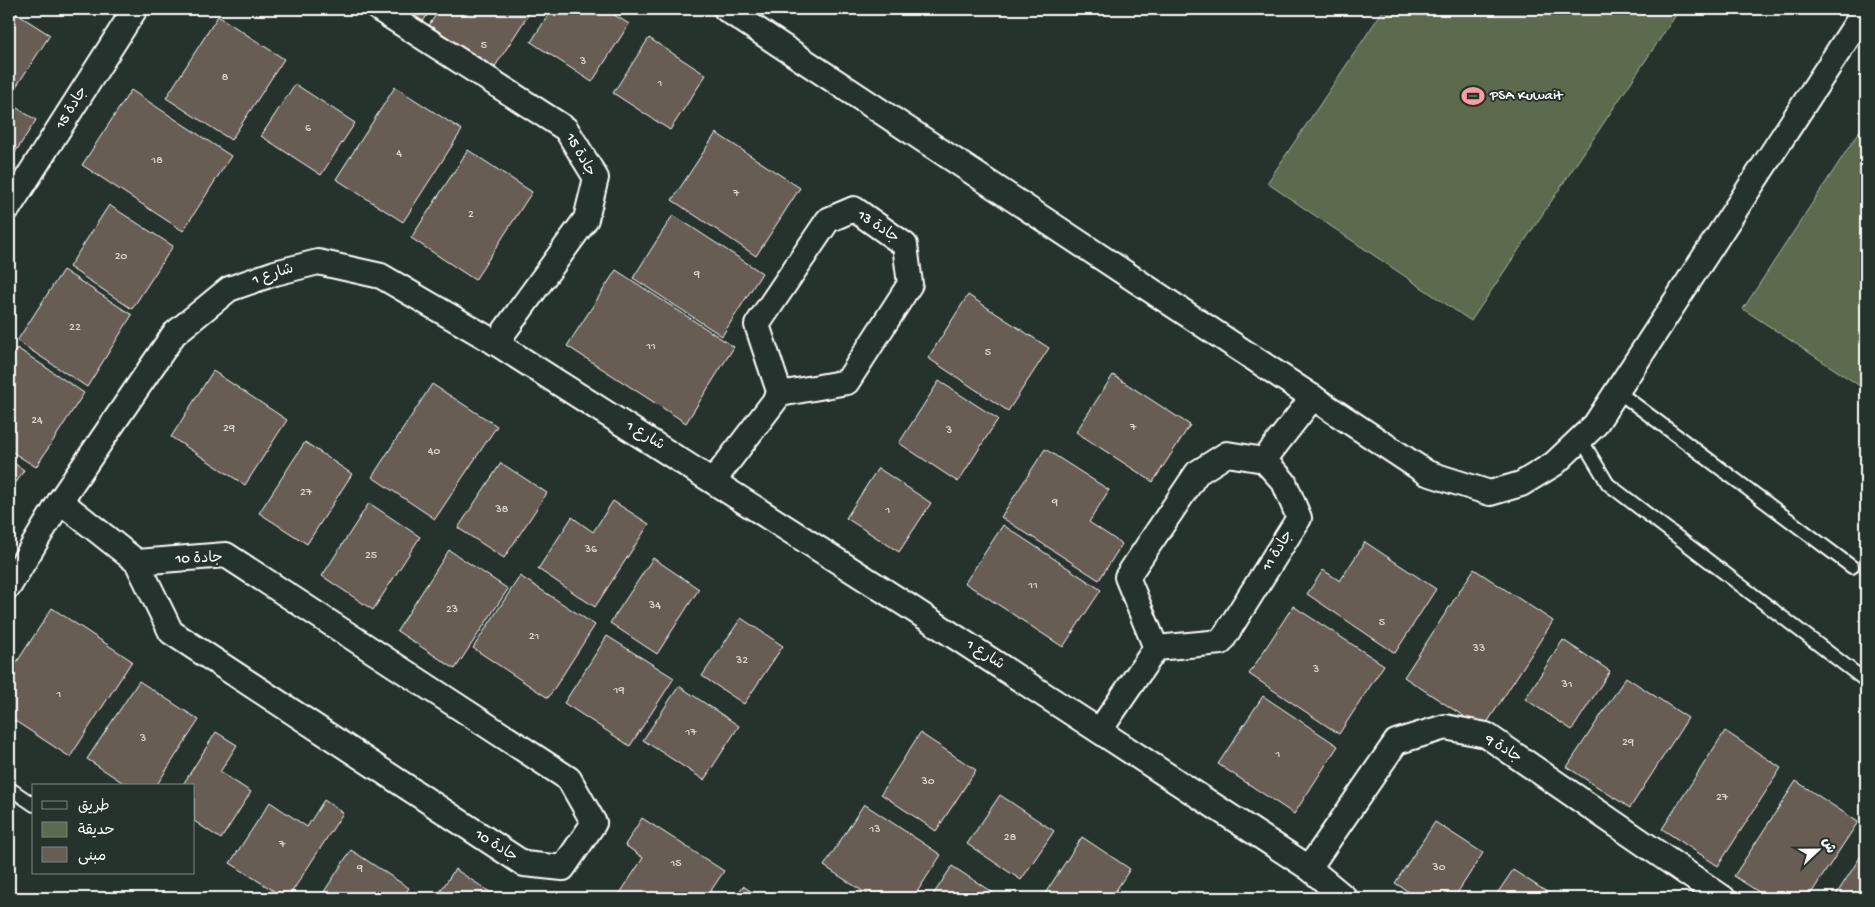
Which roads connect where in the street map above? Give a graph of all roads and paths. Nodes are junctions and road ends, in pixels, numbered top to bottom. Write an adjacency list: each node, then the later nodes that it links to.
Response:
1 (135, 9): 5 (street, جادة 15)
2 (378, 9): 6 (street, جادة 15)
3 (726, 9): 9 (street)
4 (1866, 9): 7 (street)
5 (9, 207)
6 (496, 343): 12 (street, شارع 1); 13 (street, شارع 1)
7 (1617, 391): 10 (street); 15 (lane)
8 (780, 394): 8 (street, جادة 13); 12 (street)
9 (1313, 398): 10 (street); 11 (street)
10 (1580, 439): 18 (lane)
11 (1264, 460): 17 (street); 17 (street, جادة 11)
12 (714, 480): 19 (street, شارع 1)
13 (60, 501): 14 (street, جادة 10); 16 (street, شارع 1)
14 (137, 562): 14 (street, جادة 10)
15 (1852, 567)
16 (9, 586)
17 (1156, 648): 19 (street)
18 (1866, 681)
19 (1100, 730): 22 (street, شارع 1)
20 (9, 788): 21 (lane)
21 (32, 804)
22 (1309, 868): 23 (street, شارع 1); 24 (street, جادة 9)
23 (1345, 898)
24 (1723, 898)

